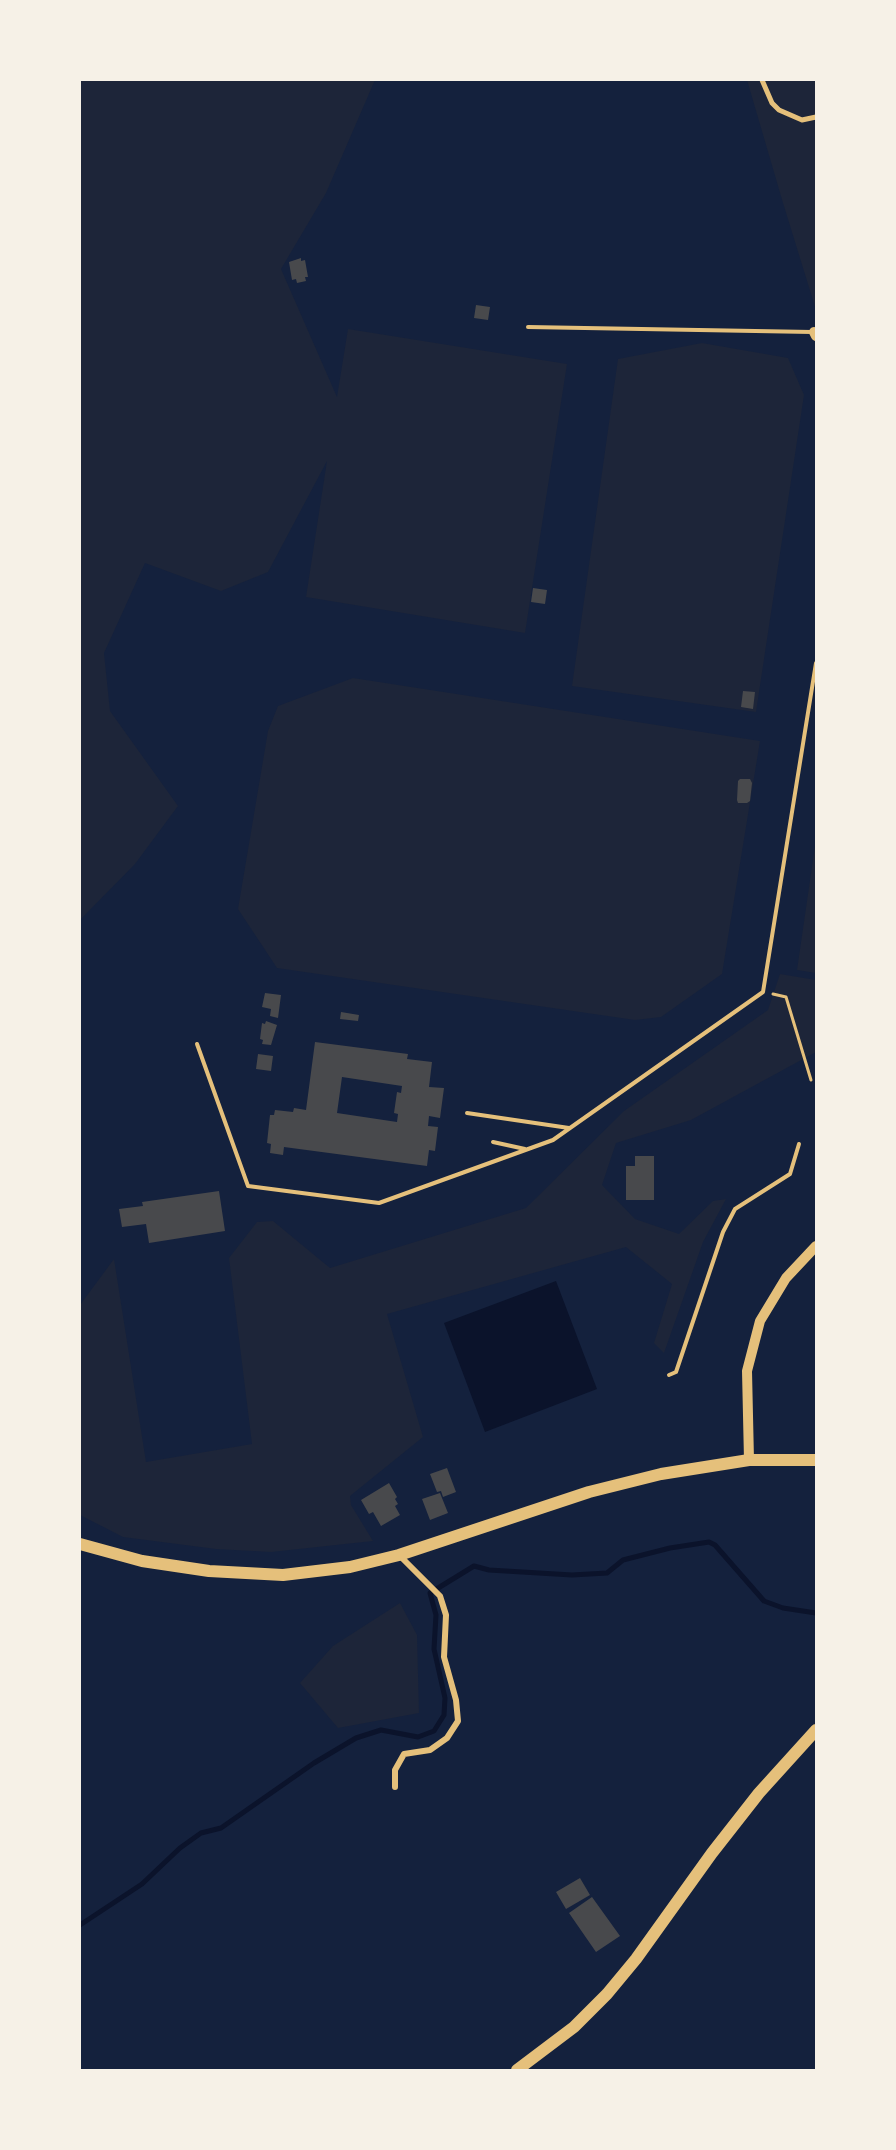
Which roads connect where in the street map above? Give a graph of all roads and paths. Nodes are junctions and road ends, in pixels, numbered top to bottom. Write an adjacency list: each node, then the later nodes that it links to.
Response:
1 (762, 80): 2 (street)
2 (816, 117)
3 (528, 327): 4 (lane)
4 (816, 333)
5 (816, 663): 6 (lane)
6 (763, 992): 8 (path); 10 (lane)
7 (197, 1044): 13 (lane)
8 (811, 1080)
9 (467, 1113): 10 (lane)
10 (569, 1128): 13 (lane)
11 (493, 1143): 13 (lane)
12 (799, 1144): 15 (lane)
13 (527, 1149)
14 (816, 1246): 16 (street)
15 (669, 1375)
16 (749, 1460): 17 (main road); 19 (main road)
17 (816, 1460)
18 (80, 1544): 19 (main road)
19 (399, 1555): 21 (street)
20 (816, 1730): 22 (main road)
21 (395, 1787)
22 (517, 2070)

